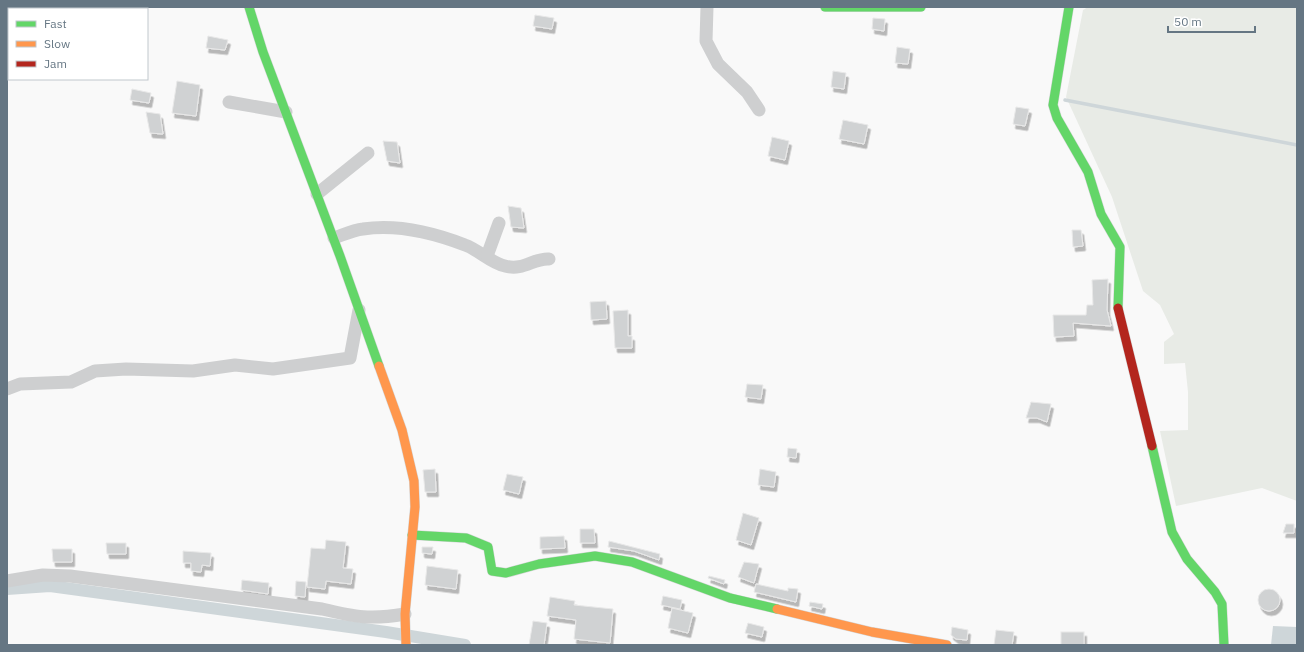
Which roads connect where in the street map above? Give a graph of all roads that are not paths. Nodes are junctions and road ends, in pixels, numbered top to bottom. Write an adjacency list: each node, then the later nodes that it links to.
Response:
1 (249, 7): 9 (street)
2 (707, 7): 8 (street)
3 (824, 7): 4 (street)
4 (897, 7): 5 (street)
5 (921, 7)
6 (1070, 7): 23 (street)
7 (229, 102): 9 (street)
8 (759, 110)
9 (286, 112): 11 (street)
10 (368, 153): 11 (street)
11 (317, 194): 13 (street)
12 (499, 223): 14 (street)
13 (334, 238): 14 (street); 16 (street)
14 (487, 256): 15 (street)
15 (549, 259)
16 (359, 309): 17 (street); 18 (street)
17 (7, 389)
18 (412, 535): 20 (street); 22 (street)
19 (7, 581): 20 (street)
20 (405, 618): 21 (street)
21 (406, 645)
22 (947, 645)
23 (1224, 645)

